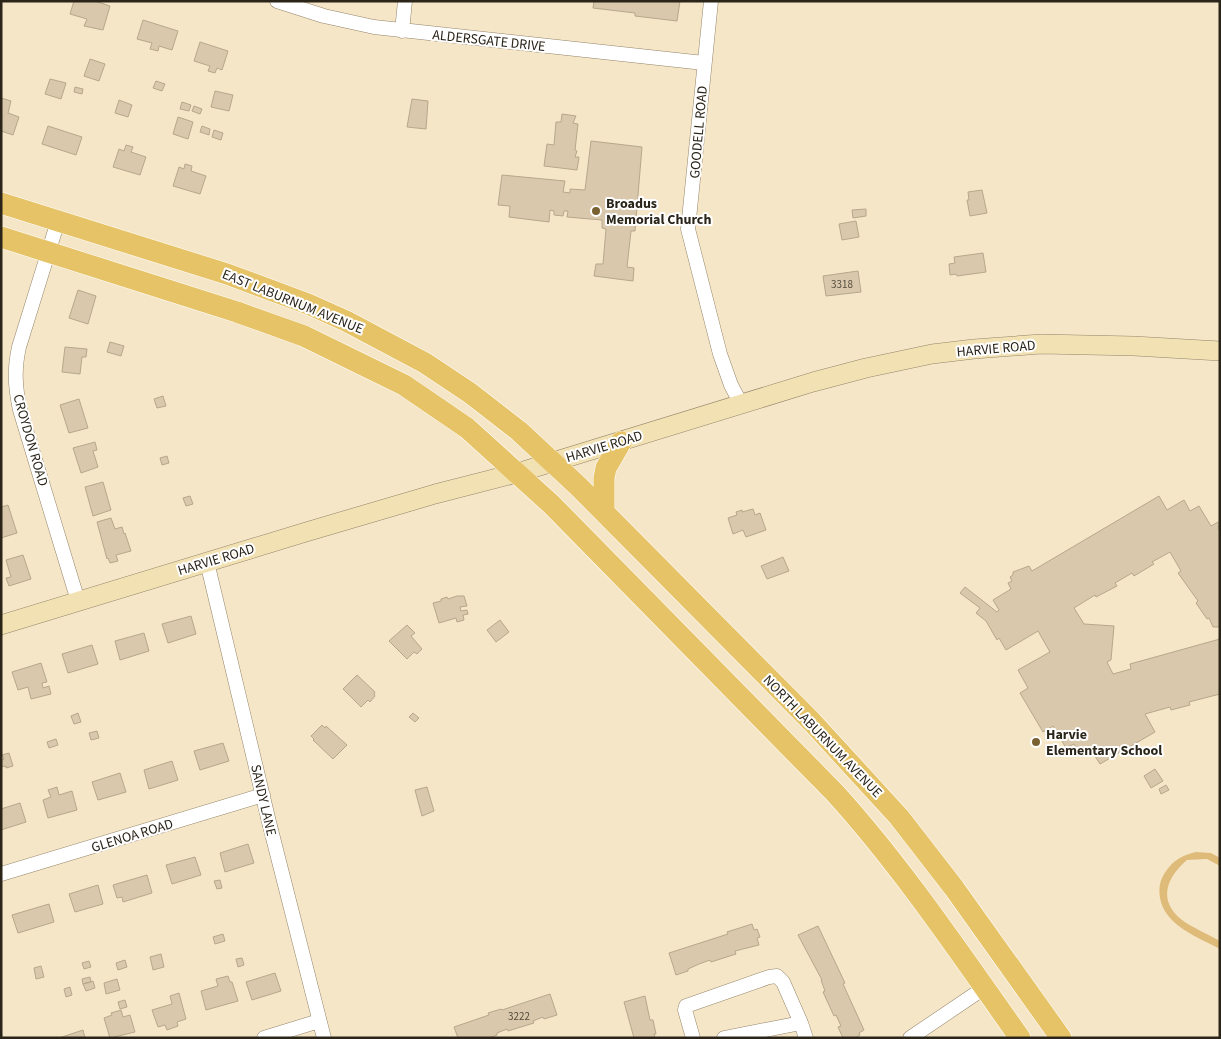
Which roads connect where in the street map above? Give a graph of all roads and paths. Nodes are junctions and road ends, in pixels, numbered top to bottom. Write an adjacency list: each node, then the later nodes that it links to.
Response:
1 (277, 1): 4 (street, ALDERSGATE DRIVE)
2 (405, 1): 4 (street)
3 (711, 1): 5 (street, GOODELL ROAD)
4 (402, 31): 5 (street, ALDERSGATE DRIVE)
5 (704, 63): 11 (street, GOODELL ROAD)
6 (1, 203): 7 (main road, EAST LABURNUM AVENUE)
7 (58, 221): 9 (street, CROYDON ROAD); 13 (main road, EAST LABURNUM AVENUE)
8 (1, 236): 9 (main road, EAST LABURNUM AVENUE)
9 (49, 252): 14 (main road, EAST LABURNUM AVENUE); 17 (street, CROYDON ROAD)
10 (1220, 351): 11 (street, HARVIE ROAD)
11 (741, 404): 12 (street, HARVIE ROAD)
12 (621, 442): 13 (street, HARVIE ROAD); 15 (main road)
13 (552, 462): 14 (street, HARVIE ROAD); 15 (main road, NORTH LABURNUM AVENUE)
14 (517, 473): 16 (street, HARVIE ROAD); 21 (main road)
15 (604, 512): 31 (main road, NORTH LABURNUM AVENUE)
16 (207, 562): 17 (street, HARVIE ROAD); 19 (street, SANDY LANE)
17 (78, 601): 18 (street, HARVIE ROAD)
18 (1, 625)
19 (263, 795): 20 (street, GLENOA ROAD); 22 (street, SANDY LANE)
20 (1, 874)
21 (984, 988): 29 (street); 30 (main road)
22 (319, 1021): 24 (street); 25 (street, SANDY LANE)
23 (801, 1023): 26 (street); 27 (street); 28 (street)
24 (264, 1038)
25 (324, 1038)
26 (693, 1038)
27 (724, 1038)
28 (806, 1038)
29 (910, 1038)
30 (1020, 1038)
31 (1061, 1038)

